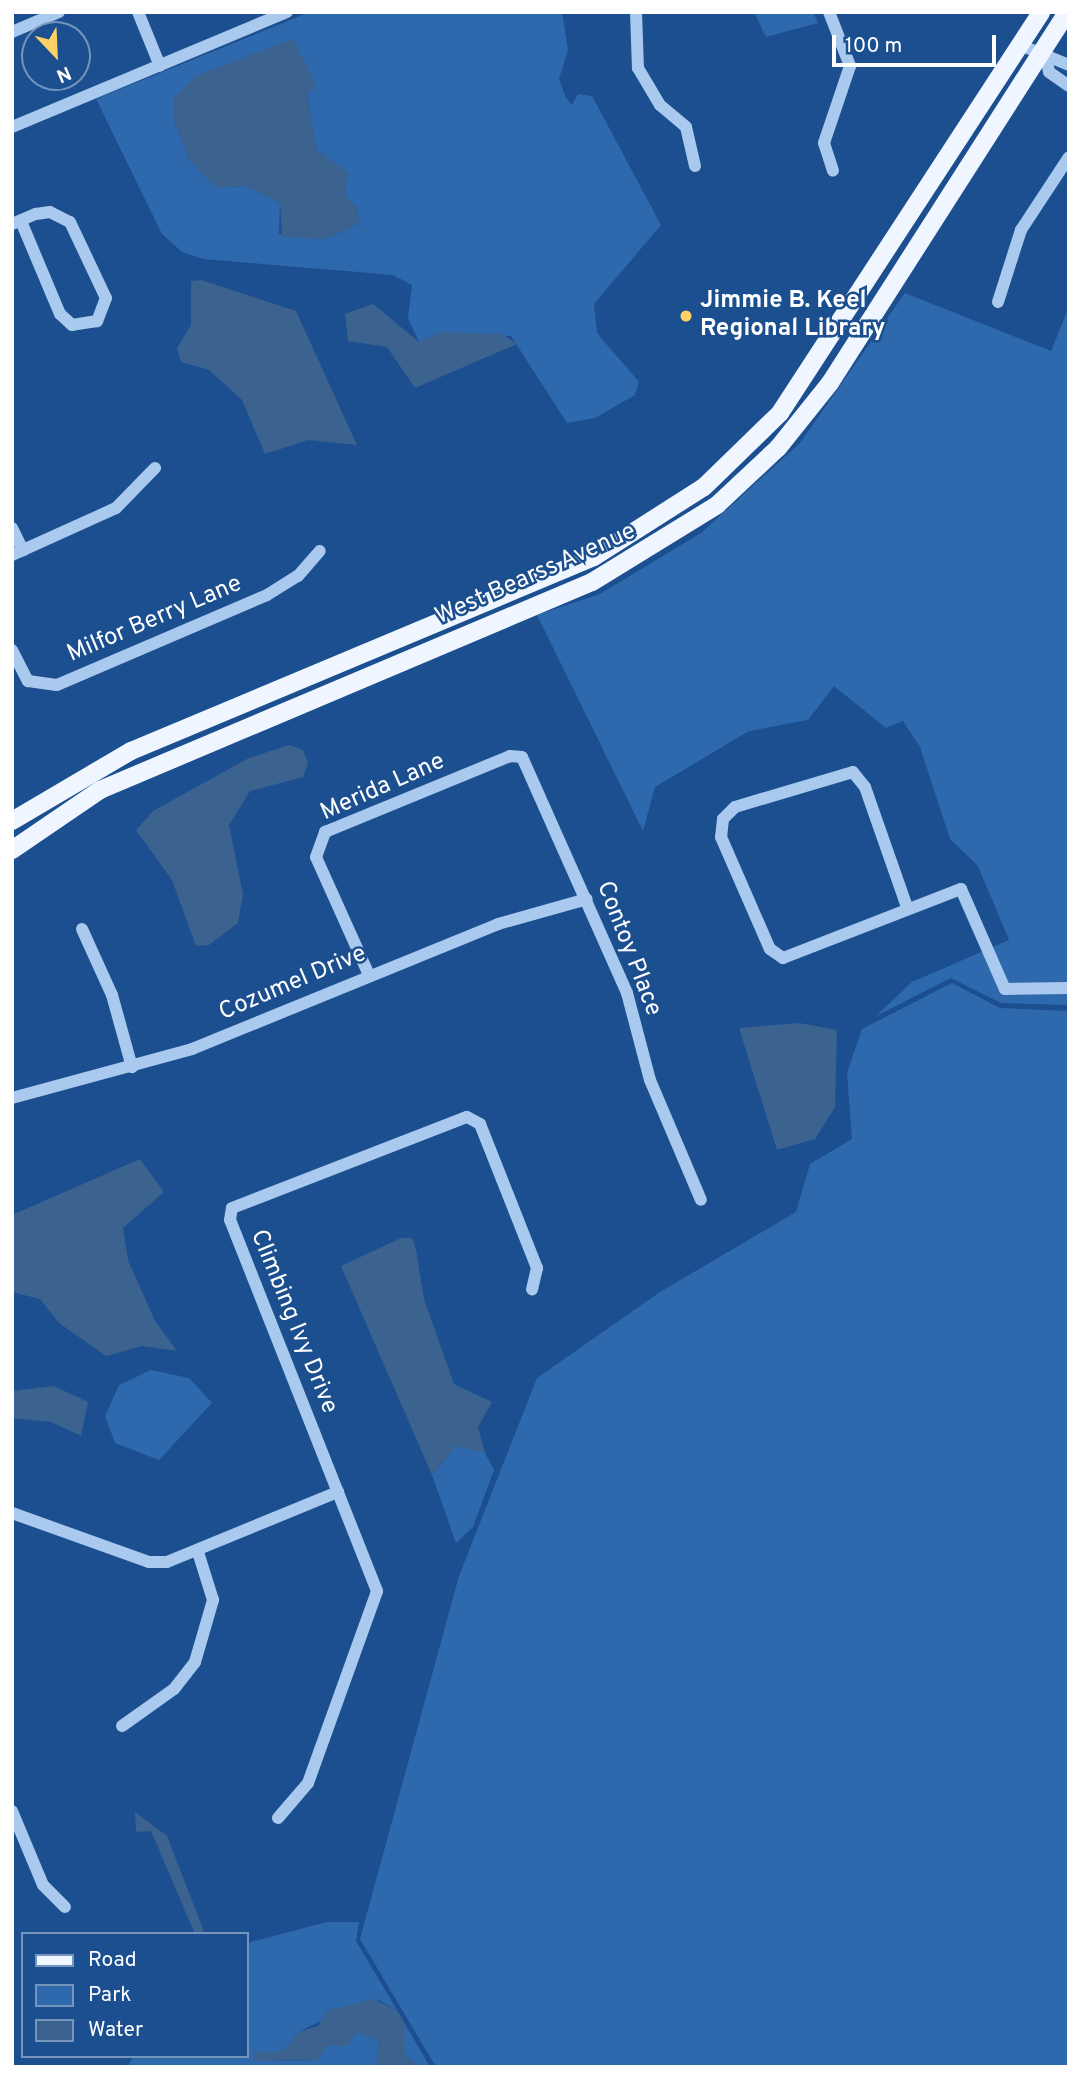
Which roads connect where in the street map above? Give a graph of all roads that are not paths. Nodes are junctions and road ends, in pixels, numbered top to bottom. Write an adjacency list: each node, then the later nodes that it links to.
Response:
1 (59, 12): 8 (street)
2 (138, 12): 11 (street)
3 (288, 12): 11 (street)
4 (636, 12): 16 (street)
5 (829, 12): 17 (street)
6 (1041, 12): 9 (main road, West Bearss Avenue)
7 (1067, 12): 10 (main road, West Bearss Avenue)
8 (12, 32)
9 (1020, 45): 10 (street); 20 (main road, West Bearss Avenue)
10 (1043, 59): 12 (street); 13 (street); 21 (main road, West Bearss Avenue)
11 (160, 65): 14 (street)
12 (1069, 65)
13 (1069, 86)
14 (12, 127)
15 (1069, 157): 19 (street)
16 (695, 166)
17 (832, 172)
18 (17, 223): 18 (street)
19 (998, 302)
20 (843, 321): 21 (main road); 28 (main road, West Bearss Avenue)
21 (798, 426): 29 (main road, West Bearss Avenue)
22 (155, 468): 25 (street)
23 (12, 528): 25 (street)
24 (320, 551): 26 (street, Milfor Berry Lane)
25 (17, 553)
26 (12, 650)
27 (522, 757): 30 (street, Contoy Place); 33 (street, Merida Lane)
28 (12, 821)
29 (12, 850)
30 (587, 899): 33 (street, Cozumel Drive); 37 (street, Contoy Place)
31 (907, 907): 31 (street); 34 (street)
32 (82, 929): 35 (street)
33 (369, 975): 35 (street, Cozumel Drive)
34 (1069, 988)
35 (132, 1067): 36 (street, Cozumel Drive)
36 (12, 1098)
37 (701, 1200)
38 (532, 1289): 39 (street, Climbing Ivy Drive)
39 (338, 1492): 41 (street); 44 (street, Climbing Ivy Drive)
40 (12, 1513): 41 (street)
41 (198, 1552): 42 (street)
42 (122, 1726)
43 (12, 1811): 45 (street)
44 (278, 1818)
45 (65, 1907)

